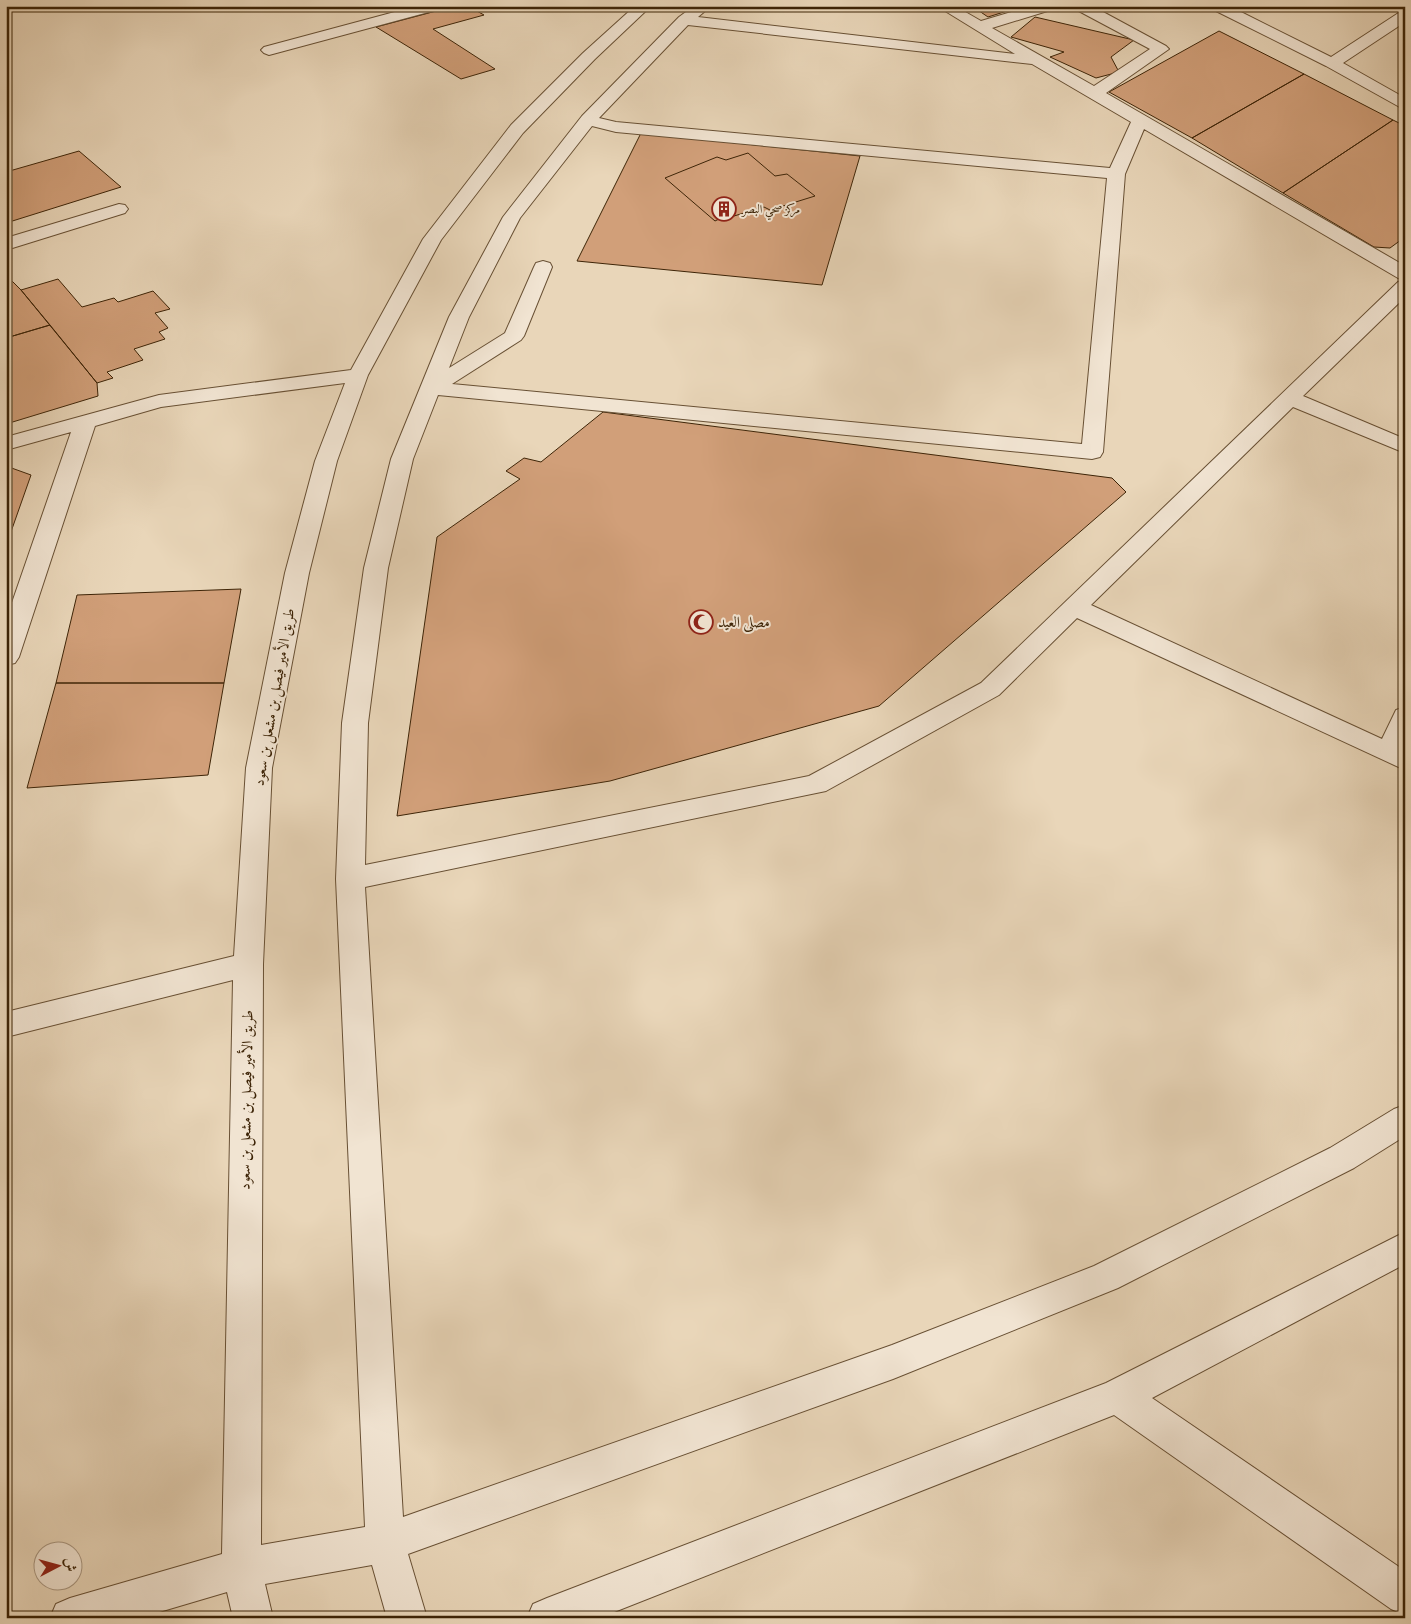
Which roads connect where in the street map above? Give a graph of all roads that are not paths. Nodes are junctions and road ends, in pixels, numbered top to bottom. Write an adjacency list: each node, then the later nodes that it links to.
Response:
1 (435, 6): 10 (street)
2 (644, 6): 23 (street, طريق الأمير فيصل بن مشعل بن سعود)
3 (944, 6): 9 (street)
4 (1048, 6): 9 (street)
5 (1080, 6): 13 (street)
6 (1217, 6): 12 (street)
7 (694, 13): 11 (street); 15 (street)
8 (1405, 15): 12 (street)
9 (979, 27): 11 (street)
10 (269, 50)
11 (1040, 62): 13 (street)
12 (1332, 63): 14 (street)
13 (1095, 93): 16 (street)
14 (1405, 106)
15 (588, 120): 17 (street); 24 (street)
16 (1140, 120): 17 (street); 21 (street)
17 (1116, 174): 24 (street)
18 (119, 210): 19 (street)
19 (6, 244)
20 (543, 267): 24 (street)
21 (1405, 274)
22 (1405, 286): 25 (street)
23 (358, 375): 26 (street); 34 (street, طريق الأمير فيصل بن مشعل بن سعود)
24 (431, 388): 33 (street)
25 (1289, 398): 28 (street); 29 (street)
26 (86, 421): 27 (street); 30 (street)
27 (6, 444)
28 (1405, 447)
29 (1074, 607): 32 (street); 33 (street)
30 (6, 657)
31 (1405, 716): 32 (street)
32 (1397, 757)
33 (350, 879): 39 (street)
34 (248, 964): 35 (street); 40 (street, طريق الأمير فيصل بن مشعل بن سعود)
35 (6, 1025)
36 (1405, 1119): 39 (street)
37 (1405, 1247): 38 (street)
38 (1118, 1396): 41 (street); 45 (street)
39 (385, 1543): 40 (street); 44 (street)
40 (241, 1568): 42 (street); 43 (street, طريق الأمير فيصل بن مشعل بن سعود)
41 (1405, 1595)
42 (70, 1618)
43 (252, 1618)
44 (407, 1618)
45 (547, 1618)

